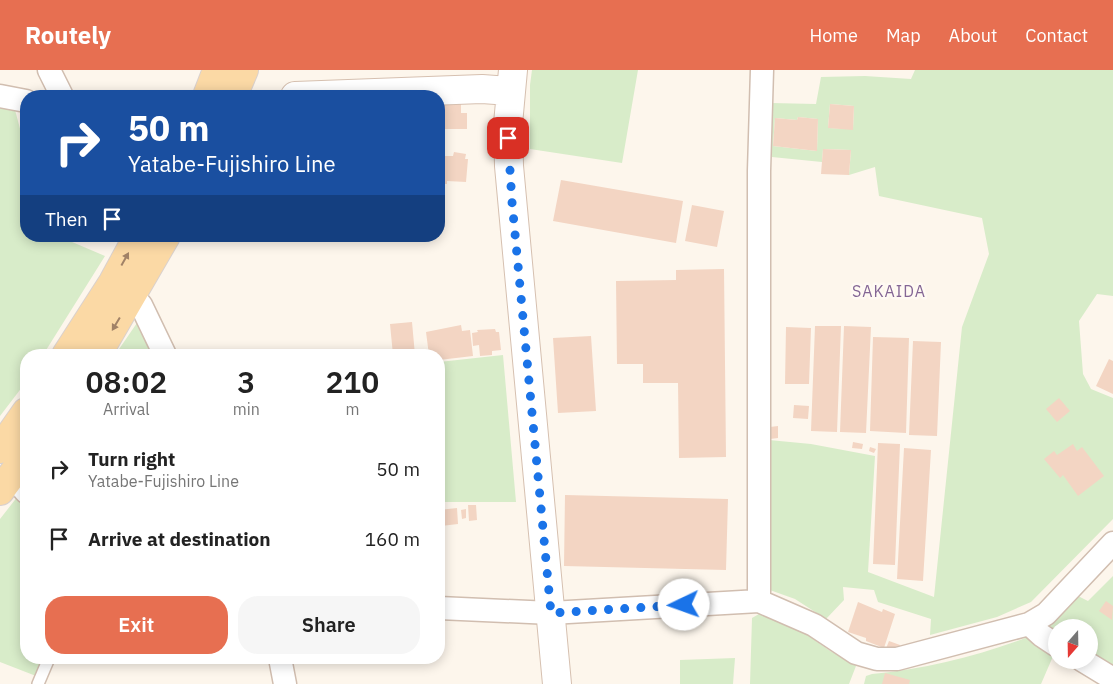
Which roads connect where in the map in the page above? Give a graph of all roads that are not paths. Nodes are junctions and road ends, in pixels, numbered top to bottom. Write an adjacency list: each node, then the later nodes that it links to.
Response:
1 (49, 70): 6 (street)
2 (217, 70): 7 (main road)
3 (244, 70): 8 (main road)
4 (762, 70): 21 (street)
5 (511, 80): 9 (main road); 23 (main road)
6 (59, 90)
7 (209, 90)
8 (236, 90)
9 (445, 90)
10 (0, 96): 11 (street)
11 (20, 100)
12 (135, 242): 15 (main road, one-way to 12)
13 (163, 242): 14 (main road)
14 (133, 296): 16 (main road, one-way to 16); 17 (street)
15 (70, 349)
16 (101, 349)
17 (162, 349)
18 (20, 421): 19 (main road)
19 (0, 449)
20 (1113, 543): 24 (street)
21 (759, 601): 23 (street); 24 (street)
22 (445, 608): 23 (street)
23 (551, 613): 32 (main road)
24 (1029, 624): 25 (street)
25 (1048, 639)
26 (46, 664): 30 (lane)
27 (281, 664): 31 (street)
28 (1098, 669): 29 (street)
29 (1113, 678)
30 (38, 684)
31 (285, 684)
32 (557, 684)

